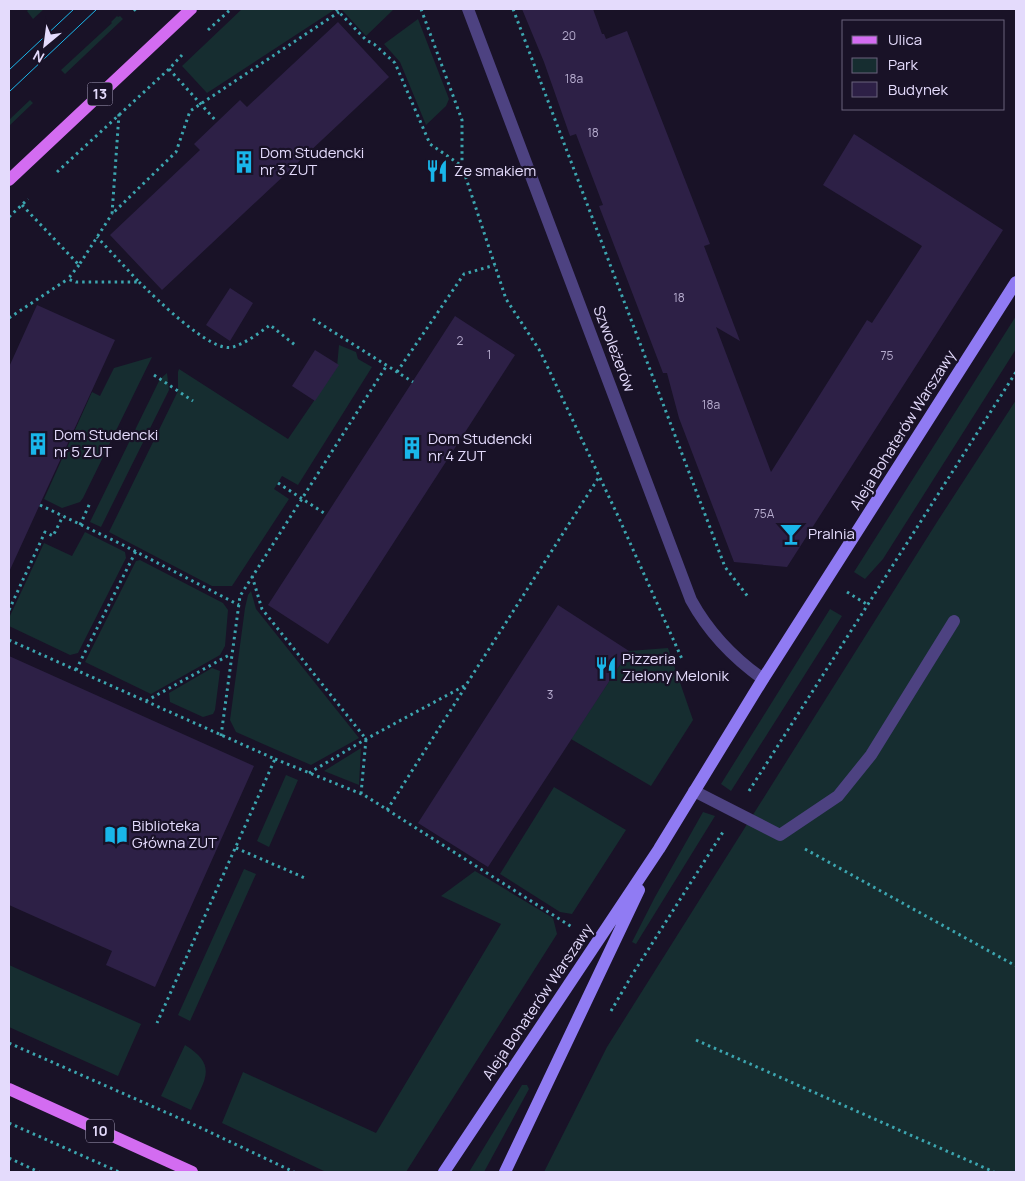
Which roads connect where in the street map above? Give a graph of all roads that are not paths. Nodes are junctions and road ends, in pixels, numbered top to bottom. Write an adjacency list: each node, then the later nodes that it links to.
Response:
1 (191, 9): 3 (main road, 13)
2 (468, 9): 6 (street, Szwoleżerów)
3 (9, 180)
4 (1016, 282): 6 (street, Aleja Bohaterów Warszawy)
5 (954, 620): 7 (street)
6 (763, 679): 7 (street, Aleja Bohaterów Warszawy)
7 (694, 791): 8 (street, Aleja Bohaterów Warszawy)
8 (659, 849): 11 (street, Aleja Bohaterów Warszawy); 12 (street, Aleja Bohaterów Warszawy)
9 (9, 1089): 10 (main road, 10)
10 (192, 1172)
11 (444, 1172)
12 (506, 1172)

